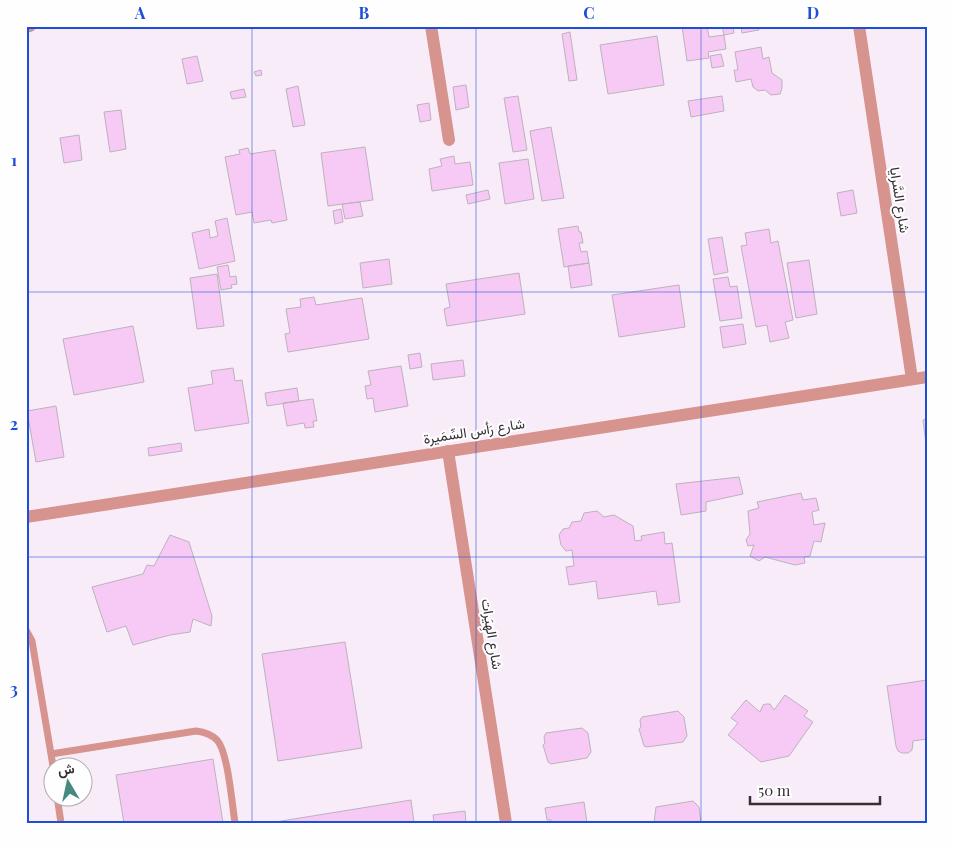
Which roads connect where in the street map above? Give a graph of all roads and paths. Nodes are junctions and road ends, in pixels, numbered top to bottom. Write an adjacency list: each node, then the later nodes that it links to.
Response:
1 (30, 26): 4 (street)
2 (431, 26): 5 (street)
3 (859, 26): 7 (street, شارع السَّرايا)
4 (26, 27)
5 (448, 140)
6 (927, 377): 7 (street, شارع رَأس السِّمَيرة)
7 (912, 379): 8 (street, شارع رَأس السِّمَيرة)
8 (448, 450): 9 (street, شارع رَأس السِّمَيرة); 15 (street, شارع الهِيَرات)
9 (26, 517)
10 (26, 630): 11 (lane)
11 (51, 754): 14 (lane)
12 (59, 806): 13 (lane)
13 (62, 823)
14 (235, 823)
15 (506, 823)

